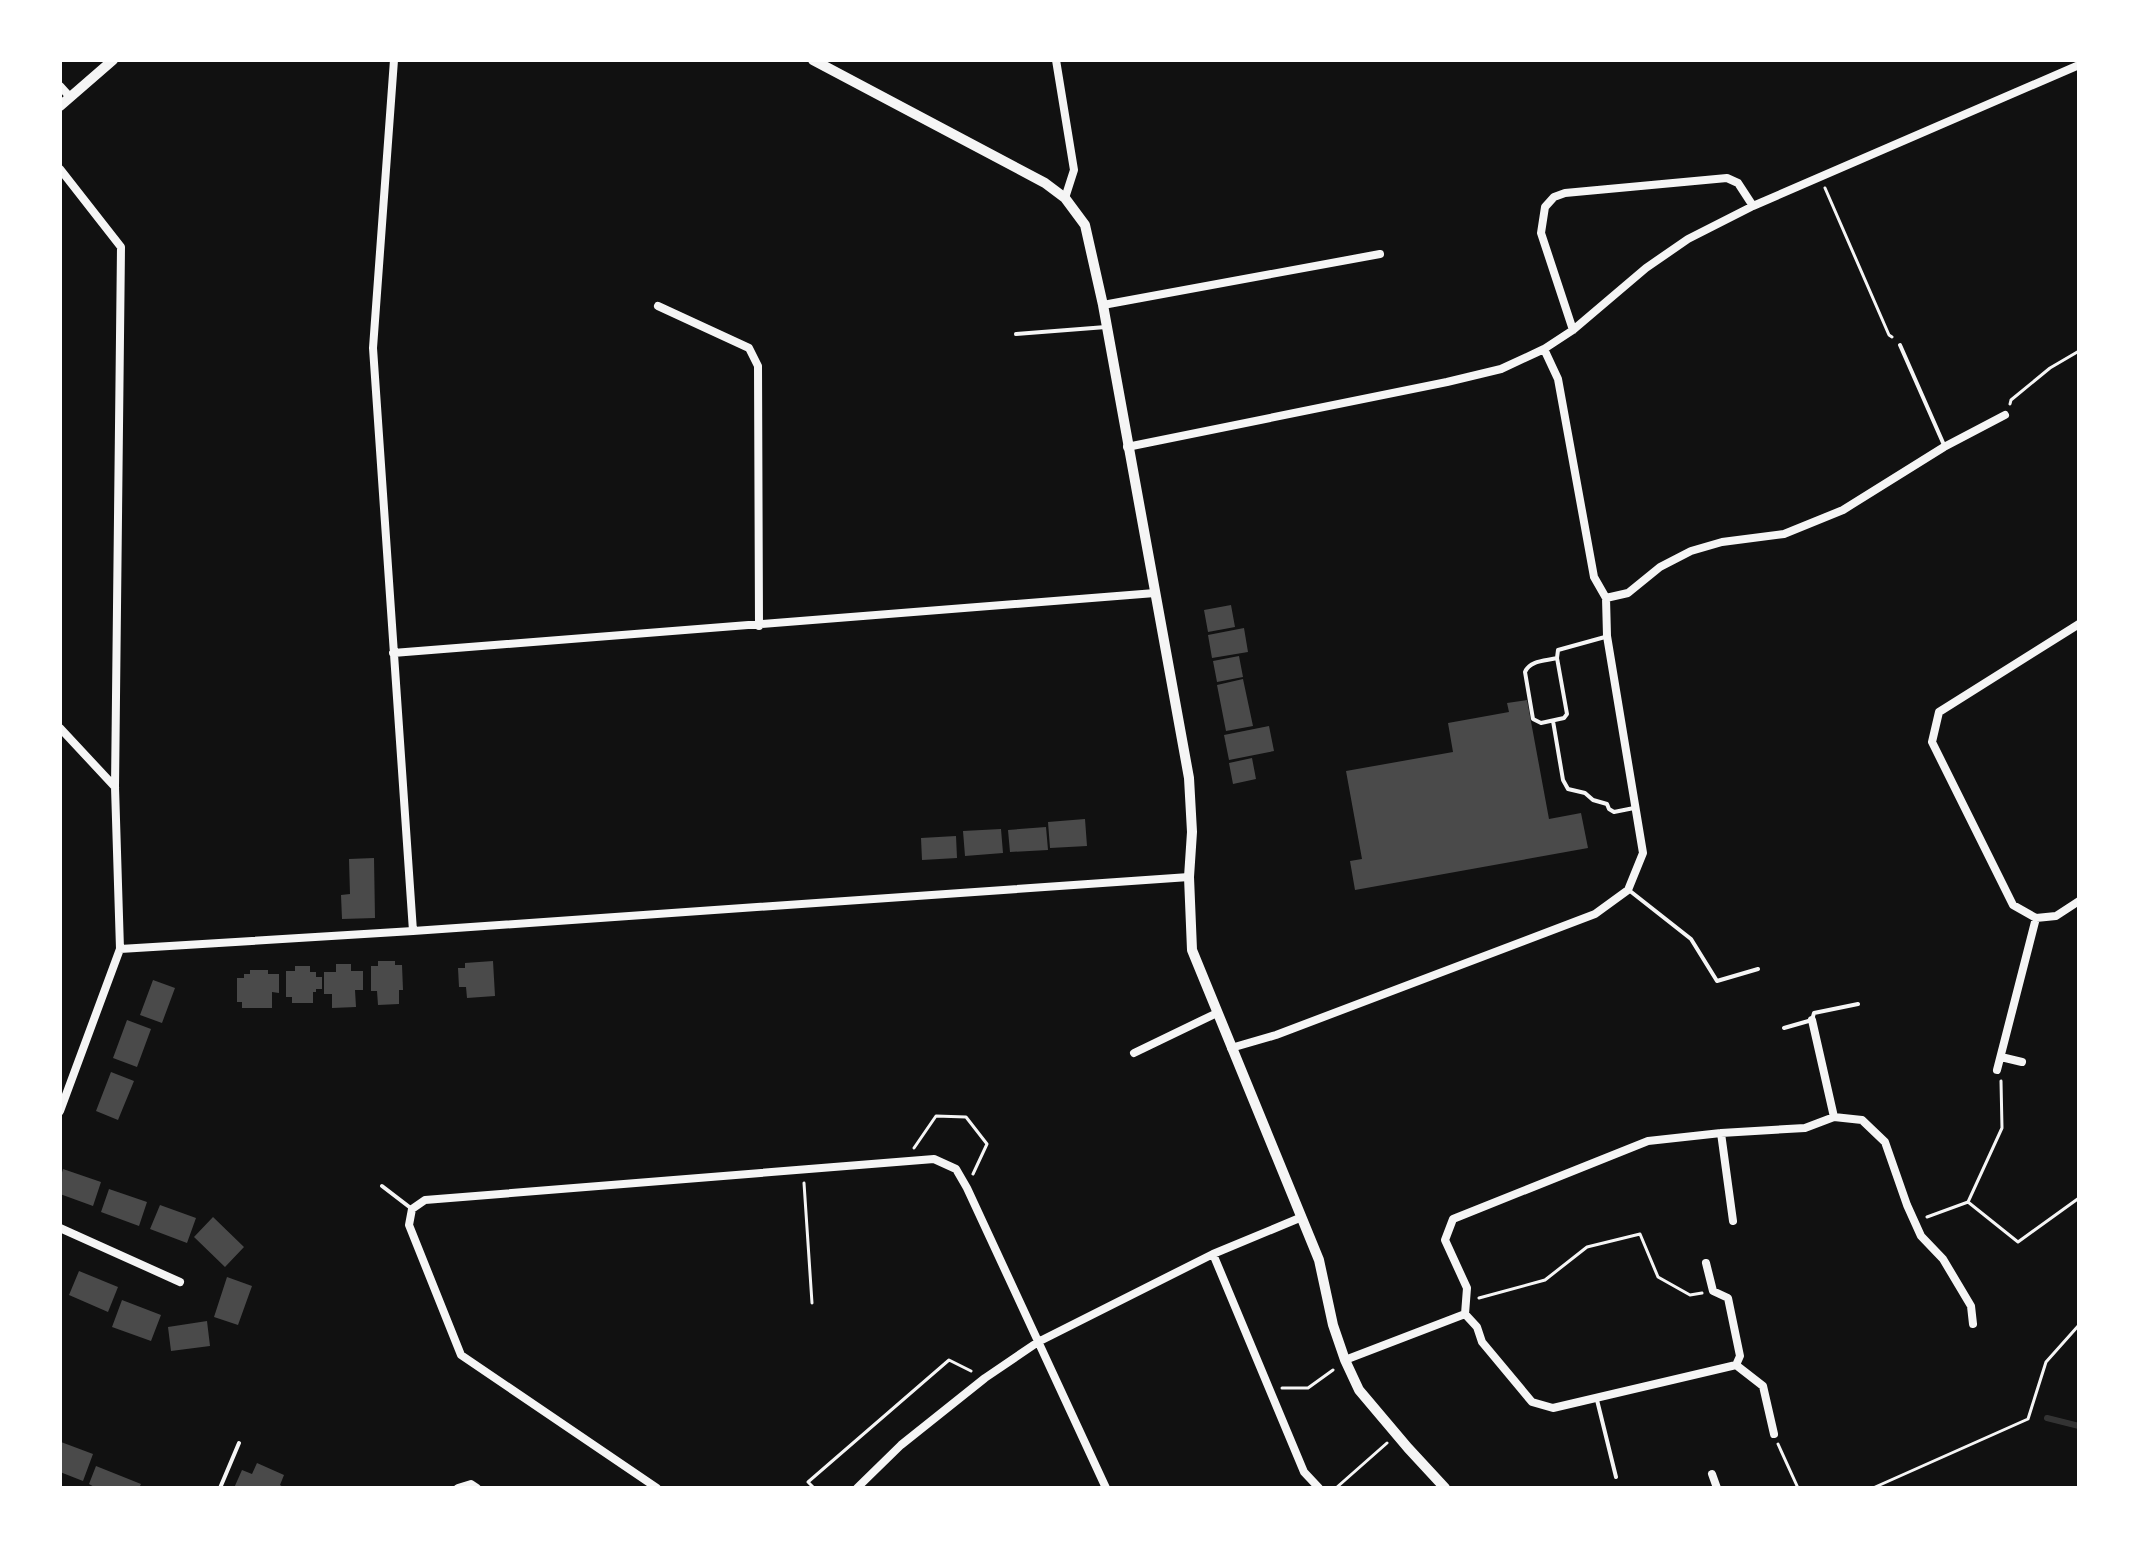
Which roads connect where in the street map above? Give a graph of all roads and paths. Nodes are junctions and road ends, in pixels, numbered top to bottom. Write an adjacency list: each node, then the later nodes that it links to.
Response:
1 (113, 60): 7 (street)
2 (394, 60): 30 (street)
3 (813, 60): 11 (street)
4 (1056, 60): 11 (street)
5 (2079, 65): 10 (street)
6 (60, 86): 7 (street)
7 (70, 97): 8 (street)
8 (60, 106)
9 (60, 169): 34 (street)
10 (1820, 177): 12 (street); 19 (path)
11 (1065, 198): 14 (street)
12 (1753, 206): 17 (street); 17 (street)
13 (1380, 254): 14 (street)
14 (1103, 305): 16 (street)
15 (658, 306): 28 (street)
16 (1106, 327): 18 (lane); 23 (street)
17 (1573, 330): 20 (street)
18 (1016, 334)
19 (1900, 345): 24 (lane)
20 (1544, 349): 23 (street); 26 (street)
21 (2079, 351): 22 (path)
22 (2005, 415): 24 (street)
23 (1127, 447): 25 (street)
24 (1944, 447): 26 (street)
25 (1155, 593): 28 (street); 36 (street)
26 (1606, 598): 29 (street)
27 (2079, 624): 39 (street)
28 (759, 626): 30 (street)
29 (1607, 636): 31 (lane); 35 (street)
30 (393, 653): 40 (street)
31 (1557, 658): 32 (lane); 32 (lane)
32 (1553, 721): 35 (lane)
33 (60, 728): 34 (street)
34 (115, 787): 41 (street)
35 (1637, 808): 37 (street)
36 (1189, 877): 40 (street); 44 (street)
37 (1628, 890): 42 (lane); 47 (street)
38 (2079, 901): 39 (street)
39 (2036, 918): 49 (street)
40 (413, 931): 41 (street)
41 (120, 949): 52 (street)
42 (1758, 969)
43 (1858, 1004): 45 (lane)
44 (1217, 1013): 47 (street); 48 (street)
45 (1812, 1020): 46 (lane); 53 (street)
46 (1784, 1028)
47 (1231, 1048): 62 (street)
48 (1134, 1053)
49 (2001, 1057): 50 (street); 51 (street)
50 (2022, 1062)
51 (1997, 1070): 60 (path)
52 (60, 1111)
53 (1834, 1117): 54 (street); 64 (street)
54 (1721, 1133): 63 (street); 70 (street)
55 (905, 1161): 56 (street); 58 (street); 58 (path)
56 (804, 1170): 61 (street); 71 (path)
57 (382, 1186): 61 (lane)
58 (967, 1188): 75 (street)
59 (2079, 1198): 60 (path)
60 (1968, 1202): 64 (path)
61 (412, 1209): 89 (street)
62 (1302, 1217): 66 (street); 76 (street)
63 (1733, 1221)
64 (1914, 1221): 73 (street)
65 (60, 1228): 68 (street)
66 (1213, 1254): 75 (street); 79 (street)
67 (1706, 1263): 69 (street)
68 (180, 1282)
69 (1713, 1291): 70 (path); 77 (street)
70 (1467, 1302): 72 (street)
71 (812, 1303)
72 (1465, 1314): 76 (street); 80 (street)
73 (1973, 1324)
74 (2079, 1325): 98 (path)
75 (1038, 1342): 78 (street); 92 (street)
76 (1345, 1360): 79 (path); 82 (street)
77 (1736, 1365): 80 (street); 81 (street)
78 (985, 1378): 90 (path); 91 (street)
79 (1268, 1388): 93 (street)
80 (1597, 1398): 85 (lane)
81 (1774, 1434): 97 (path)
82 (1397, 1435): 94 (path); 95 (street)
83 (239, 1443): 86 (lane)
84 (1712, 1474): 96 (street)
85 (1616, 1477)
86 (220, 1488)
87 (458, 1488): 88 (street)
88 (477, 1488)
89 (657, 1488)
90 (814, 1488)
91 (857, 1488)
92 (1106, 1488)
93 (1319, 1488)
94 (1336, 1488)
95 (1445, 1488)
96 (1717, 1488)
97 (1798, 1488)
98 (1873, 1488)

